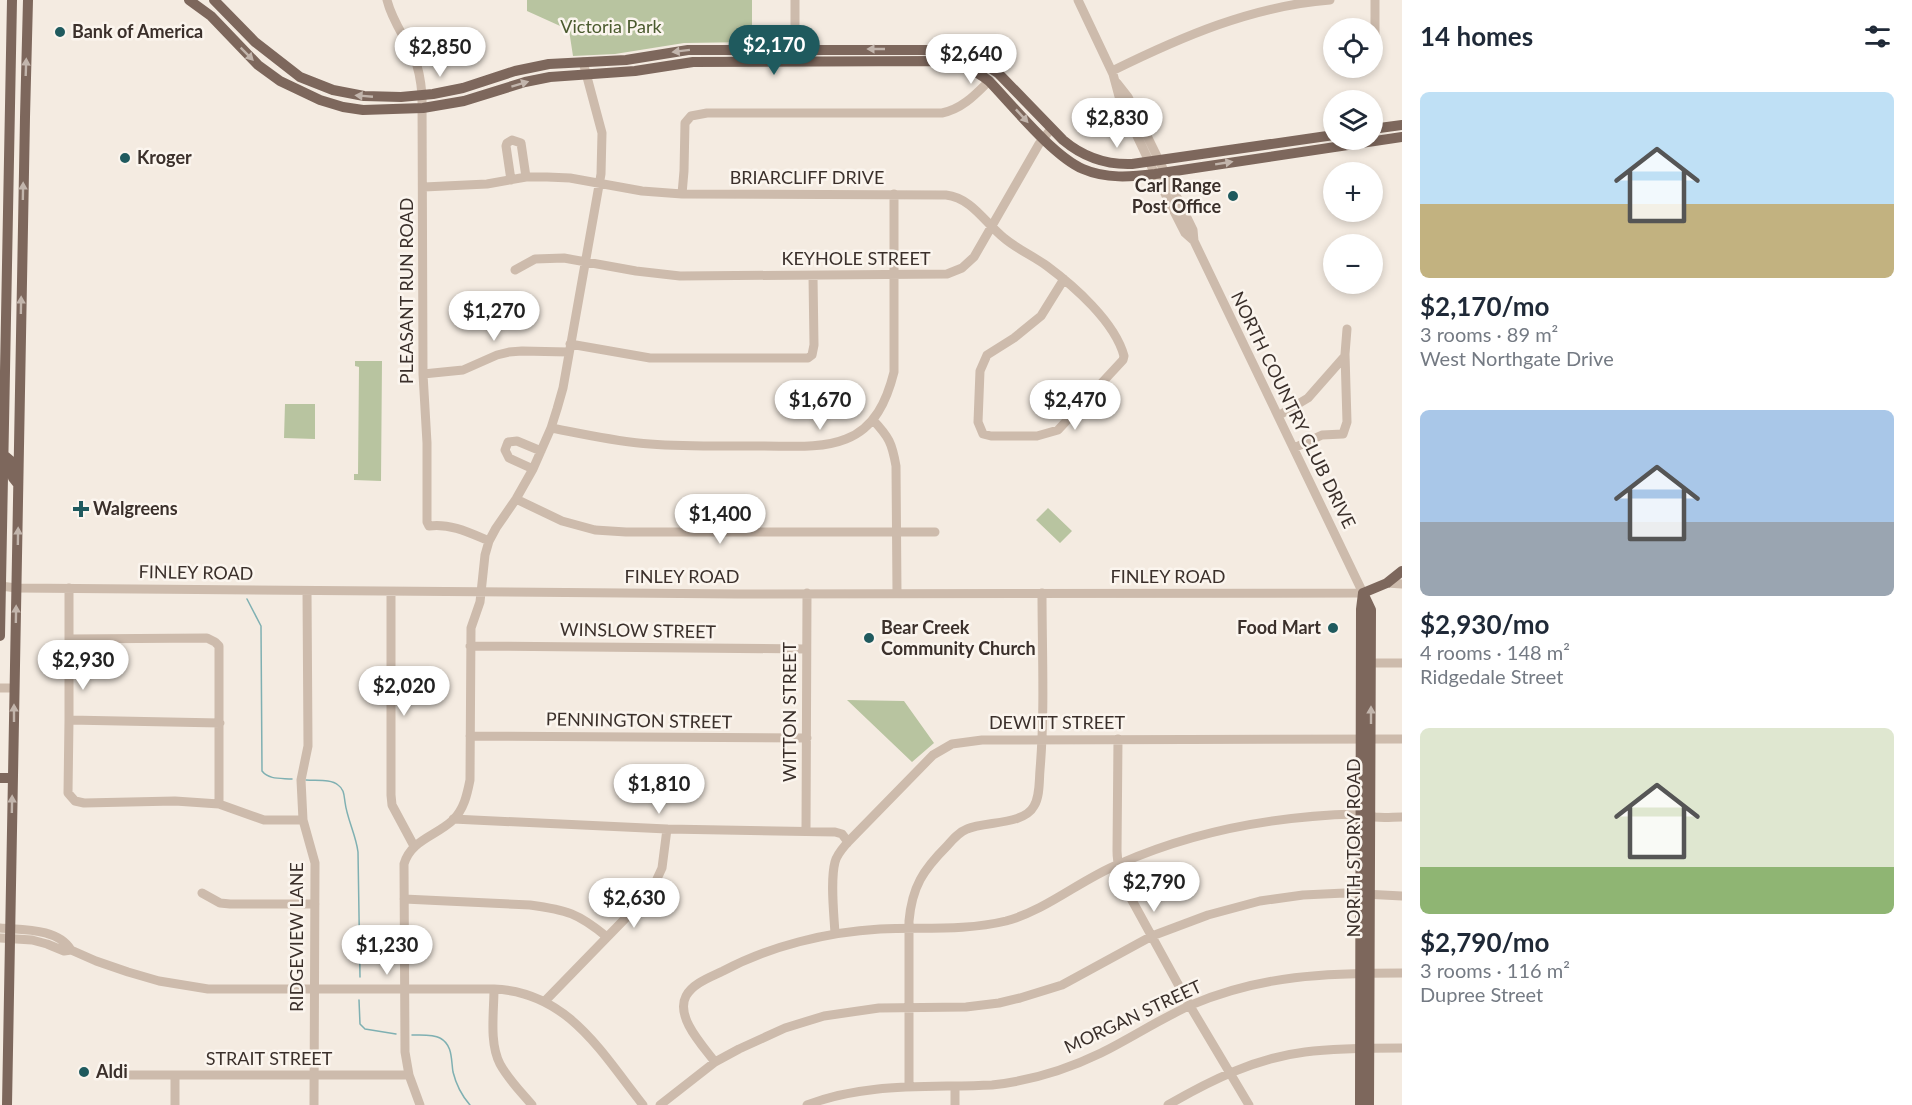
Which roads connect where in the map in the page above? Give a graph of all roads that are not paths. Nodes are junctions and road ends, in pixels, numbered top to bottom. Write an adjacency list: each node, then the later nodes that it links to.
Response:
1 (12, 0): 25 (main road)
2 (28, 0): 26 (main road, one-way to 2)
3 (189, 0): 12 (main road)
4 (214, 0): 11 (main road)
5 (387, 0): 22 (street, PLEASANT RUN ROAD)
6 (795, 0): 14 (street)
7 (1078, 0): 18 (street, NORTH COUNTRY CLUB DRIVE)
8 (1330, 0): 18 (street)
9 (1375, 0): 10 (street)
10 (1375, 18)
11 (238, 25): 12 (main road); 21 (main road)
12 (228, 35): 23 (main road, one-way to 23)
13 (921, 49): 14 (main road, one-way to 14); 16 (main road); 29 (main road)
14 (795, 50): 15 (street); 17 (main road, one-way to 17)
15 (795, 61): 16 (main road); 19 (main road)
16 (922, 61): 20 (main road)
17 (583, 62): 19 (street); 22 (main road)
18 (1112, 70): 35 (street, NORTH COUNTRY CLUB DRIVE)
19 (585, 74): 24 (main road, one-way to 19); 39 (street)
20 (989, 81): 33 (main road, one-way to 33); 41 (street)
21 (333, 90): 22 (main road, one-way to 21); 23 (main road)
22 (422, 95): 24 (street, PLEASANT RUN ROAD)
23 (329, 103): 24 (main road)
24 (423, 108): 40 (street, PLEASANT RUN ROAD)
25 (10, 117): 26 (main road); 44 (main road)
26 (25, 117): 45 (main road, one-way to 26)
27 (1402, 125): 28 (main road)
28 (1383, 128)
29 (1051, 129): 33 (street, KEYHOLE STREET); 35 (main road)
30 (1323, 136): 31 (main road)
31 (1318, 137): 34 (main road); 35 (main road)
32 (1402, 137): 34 (main road)
33 (1043, 138): 36 (main road); 43 (street, KEYHOLE STREET)
34 (1319, 149): 36 (main road, one-way to 34)
35 (1155, 161): 36 (street, NORTH COUNTRY CLUB DRIVE)
36 (1161, 173): 55 (street, NORTH COUNTRY CLUB DRIVE)
37 (526, 177): 38 (street, BRIARCLIFF DRIVE); 38 (street); 39 (street, BRIARCLIFF DRIVE)
38 (511, 180): 40 (street, BRIARCLIFF DRIVE)
39 (599, 183): 41 (street, BRIARCLIFF DRIVE); 46 (street)
40 (424, 187): 54 (street, PLEASANT RUN ROAD)
41 (682, 194): 42 (street, BRIARCLIFF DRIVE)
42 (894, 194): 43 (street, BRIARCLIFF DRIVE); 48 (street)
43 (992, 226): 48 (street, KEYHOLE STREET); 50 (street, BRIARCLIFF DRIVE)
44 (8, 229): 45 (main road); 58 (main road)
45 (23, 230): 57 (main road, one-way to 45)
46 (585, 261): 47 (street, KEYHOLE STREET); 49 (street, KEYHOLE STREET); 52 (street)
47 (515, 270)
48 (894, 275): 49 (street, KEYHOLE STREET); 56 (street)
49 (813, 276): 52 (street)
50 (1064, 279): 50 (street, BRIARCLIFF DRIVE)
51 (1347, 329): 53 (street)
52 (569, 348): 54 (street); 59 (street)
53 (1345, 356): 55 (street); 60 (street)
54 (423, 374): 68 (street, PLEASANT RUN ROAD)
55 (1278, 416): 60 (street, NORTH COUNTRY CLUB DRIVE)
56 (873, 420): 59 (street); 66 (street)
57 (19, 426): 58 (main road); 64 (main road)
58 (4, 428): 62 (main road)
59 (551, 429): 61 (street)
60 (1293, 448): 78 (street, NORTH COUNTRY CLUB DRIVE)
61 (542, 451): 63 (street); 63 (street)
62 (4, 455): 64 (main road); 72 (main road)
63 (533, 469): 65 (street)
64 (18, 483): 73 (main road, one-way to 64)
65 (516, 499): 66 (street); 68 (street)
66 (897, 532): 67 (street); 80 (street)
67 (935, 532)
68 (489, 541): 77 (street)
69 (1402, 571): 70 (main road)
70 (1387, 583): 71 (street); 78 (main road)
71 (1402, 584)
72 (0, 586): 73 (street, FINLEY ROAD); 82 (main road)
73 (17, 588): 74 (street, FINLEY ROAD); 89 (main road, one-way to 73)
74 (69, 588): 75 (street, FINLEY ROAD); 83 (street)
75 (308, 591): 76 (street, FINLEY ROAD); 104 (street, RIDGEVIEW LANE)
76 (391, 592): 77 (street, FINLEY ROAD); 108 (street)
77 (481, 592): 79 (street, FINLEY ROAD); 84 (street)
78 (1363, 592): 81 (street, FINLEY ROAD); 86 (main road, NORTH STORY ROAD)
79 (807, 593): 80 (street, FINLEY ROAD); 85 (street, WITTON STREET)
80 (897, 593): 81 (street, FINLEY ROAD)
81 (1041, 593): 97 (street)
82 (0, 636)
83 (70, 639): 90 (street); 91 (street)
84 (470, 646): 85 (street, WINSLOW STREET); 92 (street)
85 (806, 649): 93 (street, WITTON STREET)
86 (1367, 663): 87 (street); 95 (main road, NORTH STORY ROAD)
87 (1402, 663)
88 (0, 688): 89 (street)
89 (14, 688): 99 (main road, one-way to 89)
90 (69, 720): 91 (street); 100 (street)
91 (220, 723): 100 (street)
92 (470, 736): 93 (street, PENNINGTON STREET); 103 (street)
93 (807, 738): 106 (street, WITTON STREET)
94 (1118, 739): 95 (street, DEWITT STREET); 97 (street, DEWITT STREET); 110 (street)
95 (1366, 739): 96 (street, DEWITT STREET); 101 (main road, NORTH STORY ROAD)
96 (1402, 739)
97 (1043, 740): 107 (street, DEWITT STREET); 116 (street)
98 (0, 778): 99 (main road)
99 (12, 778): 109 (main road, one-way to 99)
100 (219, 804): 104 (street)
101 (1366, 815): 102 (street); 110 (street); 112 (main road, NORTH STORY ROAD)
102 (1402, 817)
103 (453, 819): 105 (street); 108 (street)
104 (303, 820): 115 (street, RIDGEVIEW LANE)
105 (667, 829): 106 (street); 120 (street)
106 (806, 831): 107 (street)
107 (848, 842): 118 (street, DEWITT STREET)
108 (414, 846): 114 (street)
109 (5, 857): 117 (main road)
110 (1117, 864): 116 (street); 119 (street)
111 (202, 893): 115 (street)
112 (1365, 894): 113 (street); 119 (street); 121 (main road, NORTH STORY ROAD)
113 (1402, 896)
114 (404, 899): 120 (street); 123 (street)
115 (315, 904): 125 (street, RIDGEVIEW LANE)
116 (909, 928): 118 (street); 128 (street)
117 (5, 933): 125 (street); 139 (main road)
118 (835, 934): 131 (street)
119 (1152, 936): 127 (street); 128 (street)
120 (607, 937): 126 (street)
121 (1365, 973): 122 (street, MORGAN STREET); 127 (street, MORGAN STREET); 129 (main road, NORTH STORY ROAD)
122 (1402, 973)
123 (404, 989): 124 (street); 125 (street); 135 (street)
124 (494, 989): 126 (street); 143 (street)
125 (314, 990): 136 (street, RIDGEVIEW LANE)
126 (545, 1001): 144 (street)
127 (1190, 1006): 132 (street); 138 (street, MORGAN STREET)
128 (909, 1007): 131 (street); 137 (street)
129 (1365, 1048): 130 (street); 132 (street); 150 (main road, NORTH STORY ROAD); 151 (main road, NORTH STORY ROAD)
130 (1402, 1048)
131 (715, 1062): 145 (street)
132 (1231, 1072): 148 (street); 149 (street)
133 (130, 1075): 134 (street, STRAIT STREET)
134 (175, 1075): 136 (street, STRAIT STREET); 140 (street)
135 (409, 1075): 136 (street, STRAIT STREET); 142 (street)
136 (314, 1076): 141 (street, RIDGEVIEW LANE)
137 (909, 1086): 138 (street, MORGAN STREET); 146 (street, MORGAN STREET)
138 (955, 1087): 147 (street)
139 (7, 1105)
140 (175, 1105)
141 (314, 1105)
142 (420, 1105)
143 (532, 1105)
144 (643, 1105)
145 (660, 1105)
146 (807, 1105)
147 (955, 1105)
148 (1168, 1105)
149 (1249, 1105)
150 (1360, 1105)
151 (1369, 1105)

